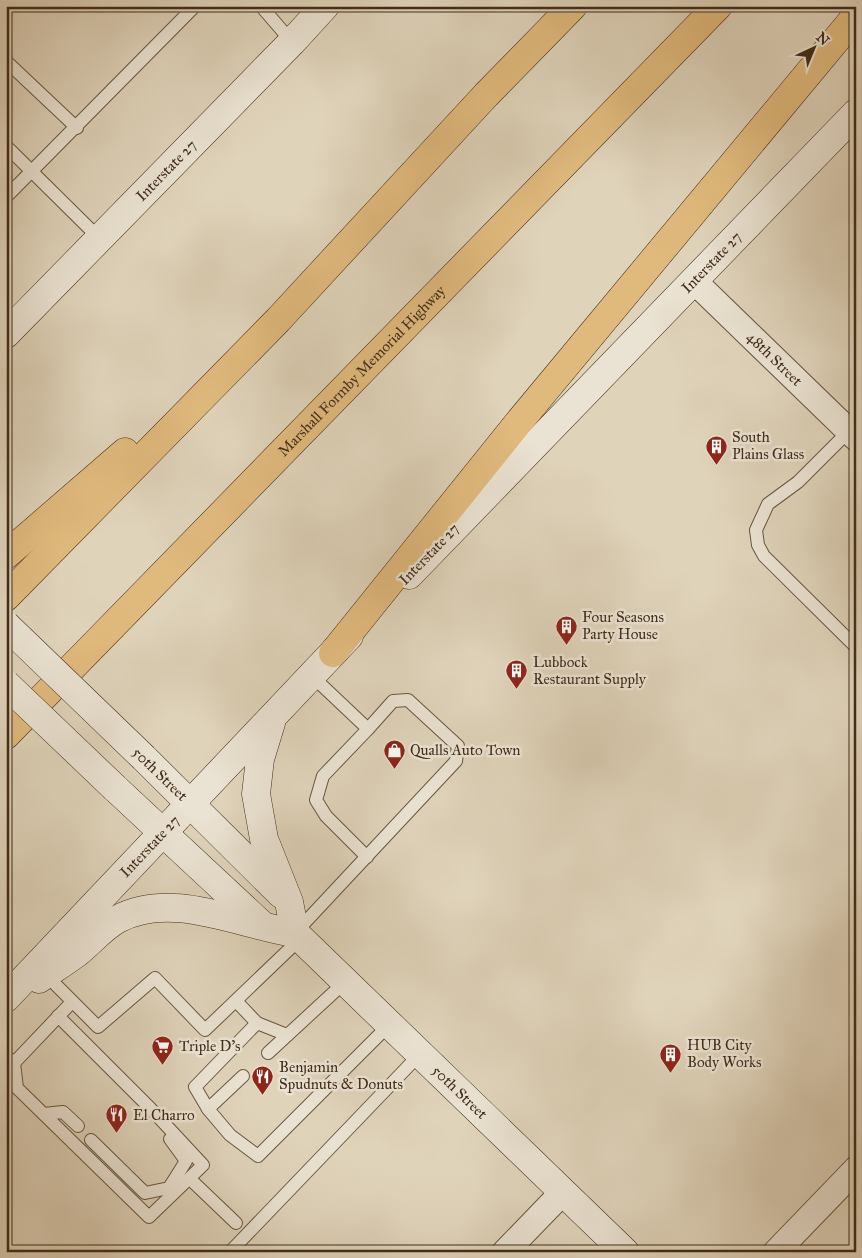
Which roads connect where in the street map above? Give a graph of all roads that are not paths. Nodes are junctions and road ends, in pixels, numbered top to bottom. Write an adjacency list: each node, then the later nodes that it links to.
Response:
1 (195, 6): 10 (lane)
2 (261, 6): 7 (lane)
3 (325, 6): 7 (main road, Interstate 27)
4 (573, 6): 18 (highway)
5 (718, 6): 30 (highway, Marshall Formby Memorial Highway)
6 (856, 16): 25 (highway)
7 (292, 42): 14 (main road, Interstate 27)
8 (6, 61): 10 (lane)
9 (856, 113): 16 (main road, Interstate 27)
10 (77, 128): 12 (lane)
11 (6, 146): 12 (lane)
12 (32, 170): 13 (lane); 14 (lane)
13 (6, 197)
14 (98, 237): 15 (main road, Interstate 27)
15 (78, 258): 17 (main road); 19 (main road, Interstate 27)
16 (694, 282): 20 (street, 48th Street); 25 (main road, Interstate 27)
17 (6, 311)
18 (278, 320): 21 (highway); 22 (highway)
19 (6, 334)
20 (852, 434): 24 (lane)
21 (6, 555)
22 (6, 597)
23 (6, 625): 31 (main road, 50th Street, bridge)
24 (856, 647)
25 (332, 653): 26 (main road, Interstate 27)
26 (312, 676): 28 (main road, Interstate 27); 29 (lane)
27 (6, 684): 32 (main road, bridge)
28 (275, 714): 31 (main road, Interstate 27); 34 (main road)
29 (368, 729): 33 (lane); 33 (lane)
30 (6, 735)
31 (190, 803): 32 (main road, Interstate 27); 34 (main road, 50th Street)
32 (162, 833): 35 (main road); 39 (main road, Interstate 27)
33 (367, 857): 36 (lane)
34 (289, 902): 36 (main road)
35 (266, 929): 36 (main road); 37 (main road)
36 (297, 936): 38 (main road, 50th Street); 40 (lane)
37 (45, 974): 39 (main road); 41 (lane)
38 (345, 982): 44 (main road, 50th Street); 45 (lane)
39 (6, 999)
40 (236, 1001): 41 (lane); 43 (lane)
41 (72, 1002): 42 (lane)
42 (58, 1016): 48 (lane); 50 (lane)
43 (257, 1023): 45 (lane); 51 (lane)
44 (389, 1025): 47 (main road, 50th Street); 51 (lane)
45 (287, 1035): 46 (lane)
46 (268, 1053)
47 (420, 1054): 57 (main road, 50th Street); 59 (lane)
48 (10, 1059): 52 (lane)
49 (243, 1076): 51 (lane)
50 (150, 1108): 54 (lane); 56 (lane)
51 (208, 1109)
52 (44, 1114): 53 (lane); 56 (lane)
53 (78, 1126)
54 (91, 1140)
55 (856, 1169): 62 (street)
56 (190, 1179): 58 (lane)
57 (563, 1192): 60 (street); 61 (main road, 50th Street)
58 (236, 1223)
59 (230, 1252)
60 (505, 1252)
61 (626, 1252)
62 (776, 1252)

